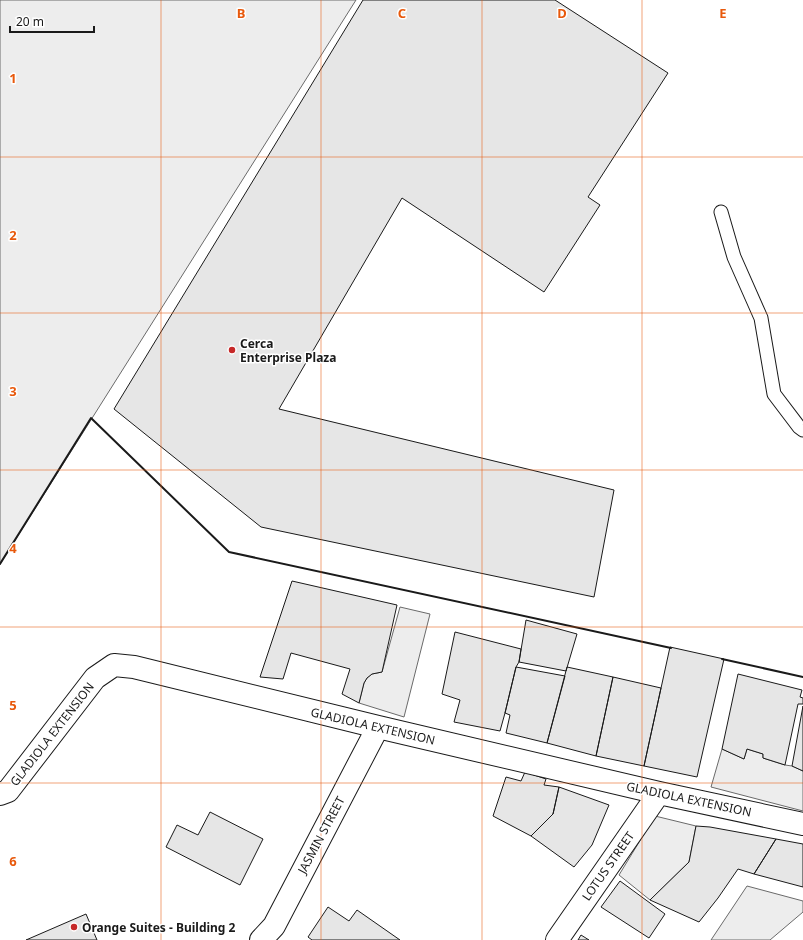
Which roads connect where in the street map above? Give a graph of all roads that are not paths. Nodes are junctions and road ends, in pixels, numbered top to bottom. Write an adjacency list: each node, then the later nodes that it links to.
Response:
1 (721, 212): 2 (lane)
2 (803, 430)
3 (378, 727): 4 (street, GLADIOLA EXTENSION); 5 (street, GLADIOLA EXTENSION); 7 (street, JASMIN STREET)
4 (659, 793): 6 (street, GLADIOLA EXTENSION); 8 (street, LOTUS STREET)
5 (0, 794)
6 (803, 824)
7 (261, 940)
8 (557, 940)

